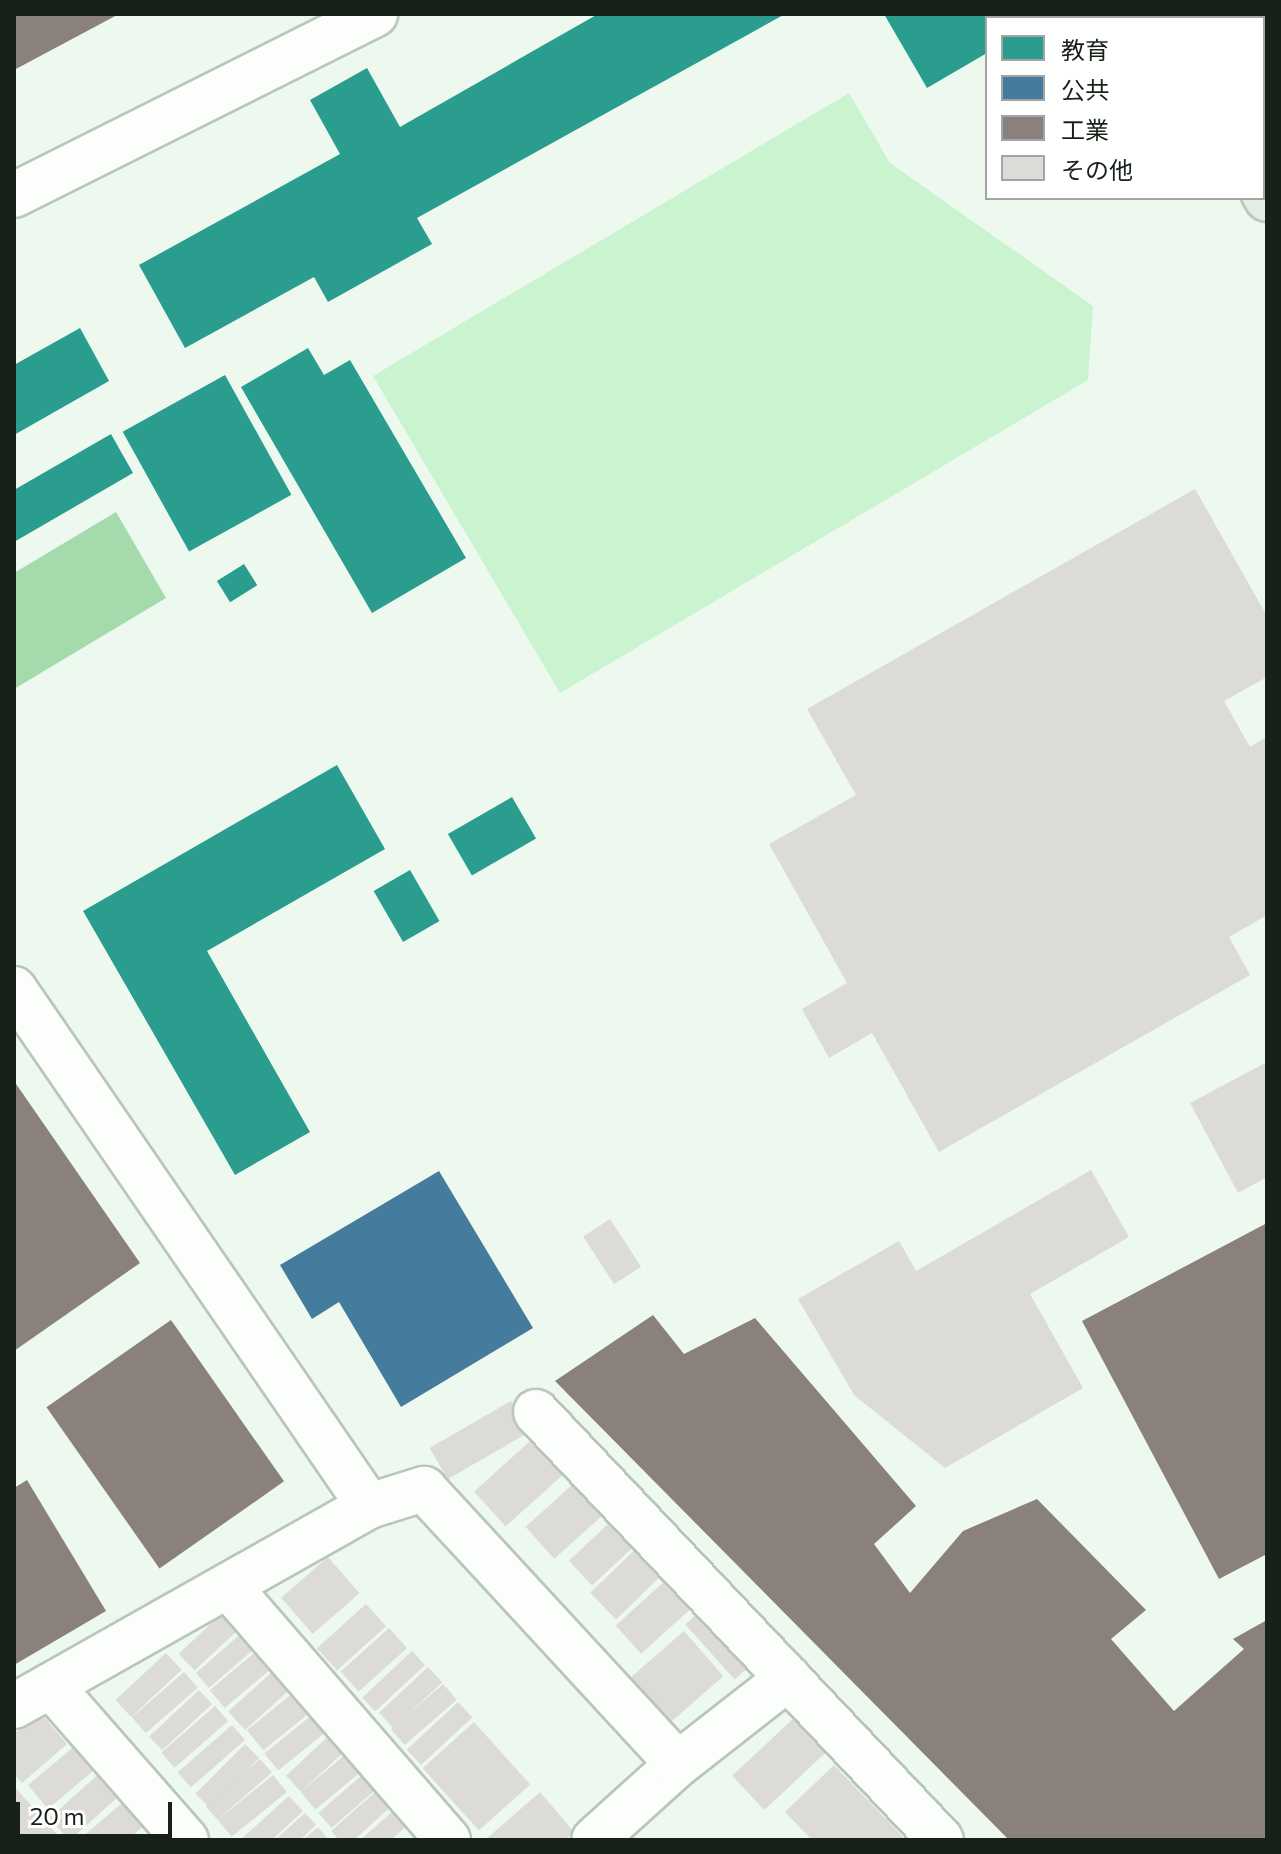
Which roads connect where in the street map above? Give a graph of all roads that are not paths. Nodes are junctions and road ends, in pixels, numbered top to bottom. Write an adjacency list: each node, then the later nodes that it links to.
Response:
1 (375, 14): 2 (street)
2 (14, 195)
3 (14, 989): 5 (street)
4 (536, 1412): 7 (street)
5 (369, 1506): 6 (street); 9 (street)
6 (228, 1586): 8 (street); 11 (street)
7 (788, 1678): 9 (street); 13 (street)
8 (32, 1696): 10 (street)
9 (678, 1764): 12 (street)
10 (186, 1840)
11 (448, 1840)
12 (594, 1840)
13 (941, 1840)

